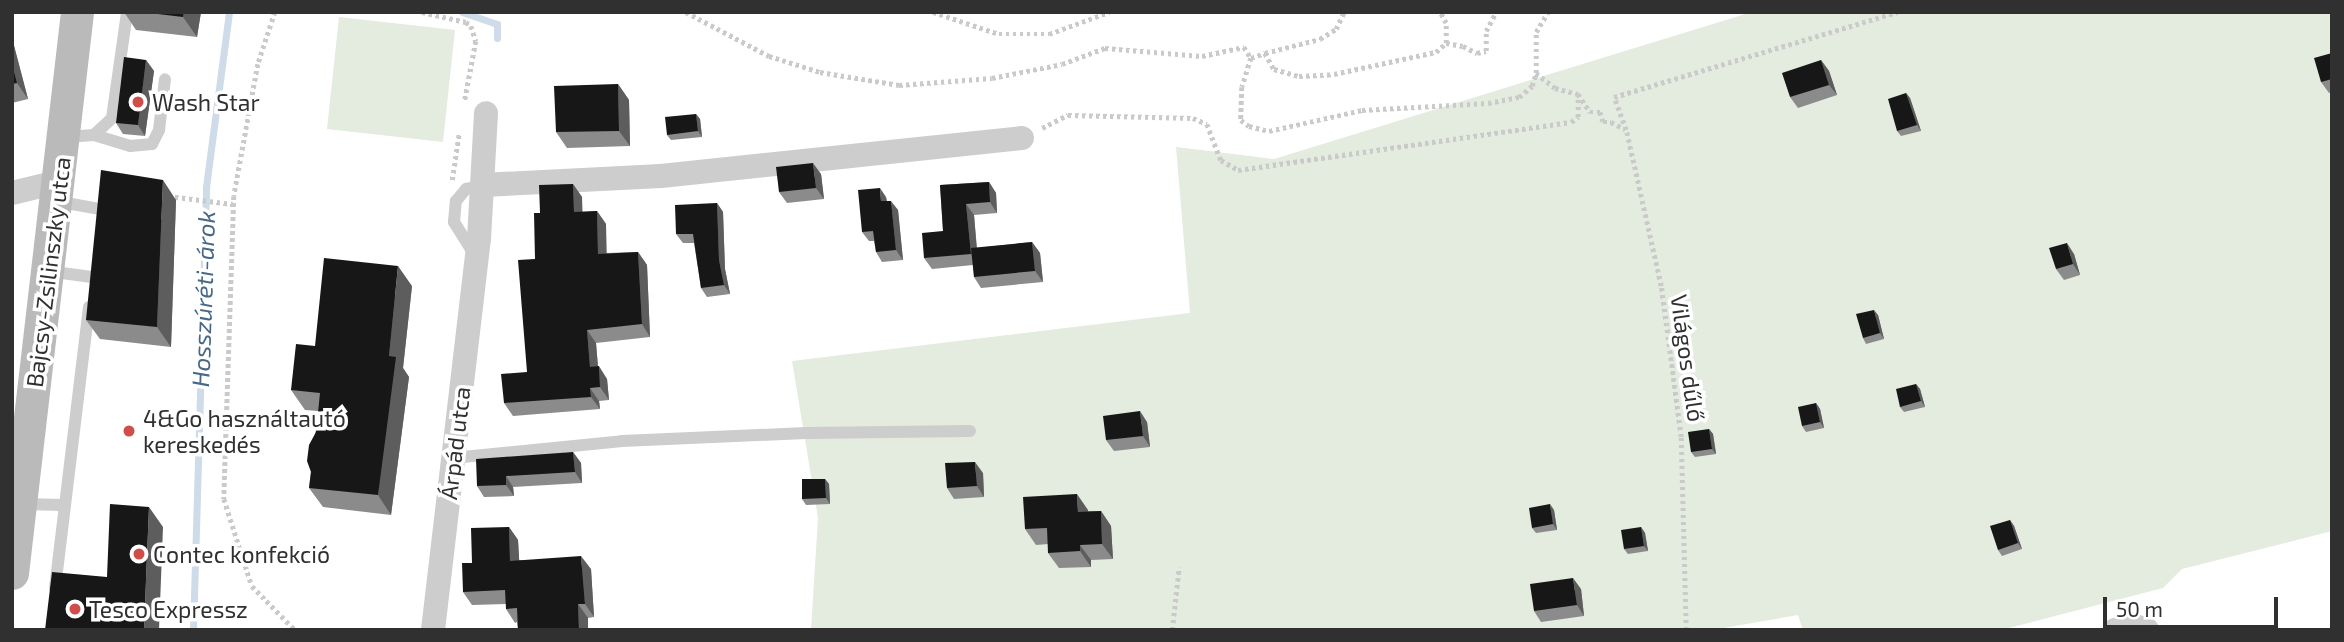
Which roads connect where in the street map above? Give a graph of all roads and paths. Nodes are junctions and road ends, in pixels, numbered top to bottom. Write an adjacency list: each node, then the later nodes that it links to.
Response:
1 (78, 12): 22 (main road, Bajcsy-Zsilinszky utca)
2 (127, 12): 22 (lane)
3 (275, 12): 29 (path)
4 (422, 12): 19 (path)
5 (686, 12): 15 (path)
6 (933, 12): 7 (path)
7 (1108, 12)
8 (1344, 12): 14 (path)
9 (1440, 12): 13 (path)
10 (1496, 12): 13 (path)
11 (1548, 12): 16 (path)
12 (1898, 12): 21 (path, Világos dűlő)
13 (1446, 43): 14 (path)
14 (1265, 53): 15 (path)
15 (1251, 58): 16 (path)
16 (1536, 73): 18 (path)
17 (165, 79): 22 (lane)
18 (1578, 94): 21 (path); 23 (path)
19 (475, 110): 24 (street, Árpád utca)
20 (461, 121): 28 (path)
21 (1626, 130): 45 (path, Világos dűlő)
22 (79, 136): 25 (main road, Bajcsy-Zsilinszky utca)
23 (1023, 138): 24 (street)
24 (483, 185): 28 (lane); 31 (street, Árpád utca)
25 (56, 192): 26 (street); 30 (lane); 33 (main road, Bajcsy-Zsilinszky utca)
26 (12, 193)
27 (155, 194): 29 (path)
28 (456, 201): 31 (lane)
29 (233, 204): 42 (path)
30 (99, 222)
31 (477, 257): 36 (street, Árpád utca)
32 (94, 263): 34 (lane)
33 (47, 271): 34 (lane); 37 (main road, Bajcsy-Zsilinszky utca)
34 (92, 277): 38 (lane)
35 (970, 431): 36 (lane)
36 (453, 458): 43 (street, Árpád utca)
37 (16, 504): 38 (lane); 40 (main road, Bajcsy-Zsilinszky utca)
38 (65, 505): 41 (lane)
39 (1179, 567): 44 (path)
40 (12, 573)
41 (54, 602)
42 (295, 630)
43 (433, 630)
44 (1172, 630)
45 (1686, 630)

